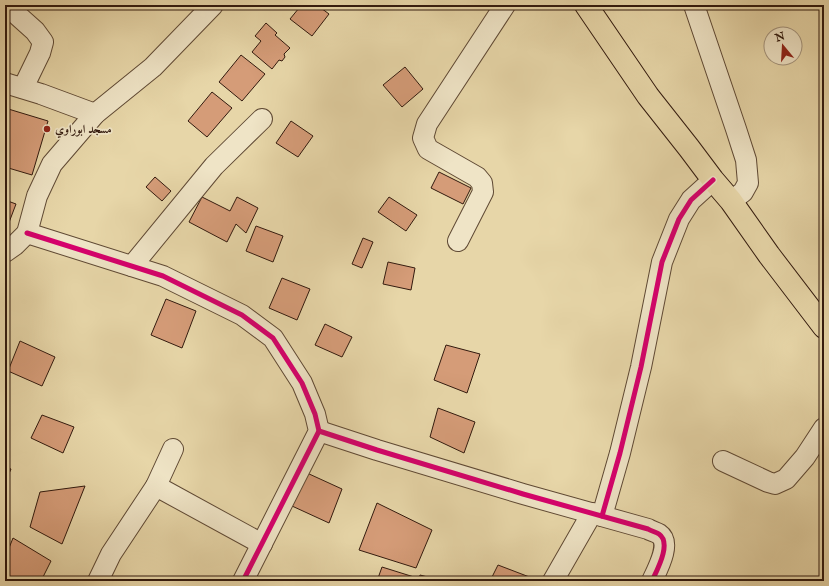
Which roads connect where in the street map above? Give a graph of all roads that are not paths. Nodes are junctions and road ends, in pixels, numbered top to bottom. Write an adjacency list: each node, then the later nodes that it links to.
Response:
1 (6, 5): 6 (street)
2 (213, 5): 7 (street)
3 (505, 5): 12 (street)
4 (586, 5): 9 (main road)
5 (694, 5): 10 (street)
6 (14, 86): 7 (street)
7 (95, 114): 11 (street)
8 (262, 119): 14 (street)
9 (713, 180): 10 (main road); 21 (street)
10 (731, 201): 15 (main road)
11 (27, 233): 13 (street); 14 (street)
12 (458, 241)
13 (5, 252)
14 (132, 266): 17 (street)
15 (824, 327)
16 (824, 428): 19 (street)
17 (319, 431): 21 (street); 22 (street)
18 (173, 449): 20 (street)
19 (723, 461)
20 (156, 486): 22 (street); 23 (street)
21 (597, 515): 25 (street); 26 (street)
22 (262, 544): 24 (street)
23 (98, 581)
24 (243, 581)
25 (553, 581)
26 (652, 581)

